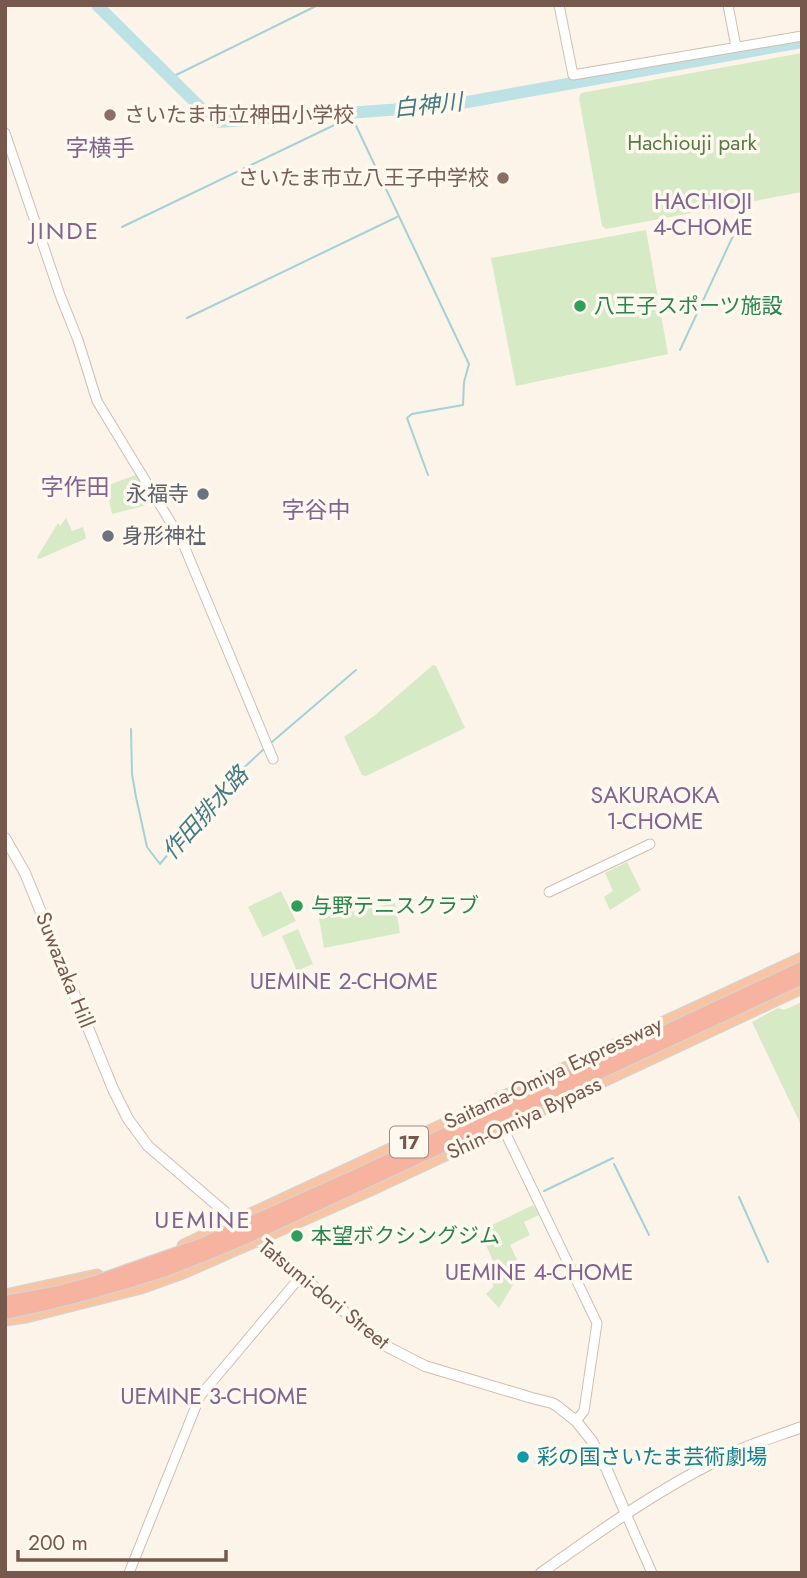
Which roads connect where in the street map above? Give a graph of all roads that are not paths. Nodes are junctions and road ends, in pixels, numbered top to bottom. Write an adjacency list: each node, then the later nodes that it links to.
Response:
1 (559, 5): 4 (street)
2 (728, 5): 4 (street)
3 (802, 36): 4 (street)
4 (736, 47)
5 (5, 134): 6 (street)
6 (273, 759)
7 (5, 838): 14 (main road, Suwazaka Hill)
8 (650, 844): 9 (street)
9 (549, 892)
10 (802, 959): 16 (highway, Shin-Omiya Bypass / 17)
11 (802, 968): 20 (highway, Saitama-Omiya Expressway, bridge)
12 (802, 978): 21 (highway, Saitama-Omiya Expressway, bridge)
13 (802, 987): 15 (highway, Shin-Omiya Bypass / 17)
14 (104, 1068): 16 (main road, Tatsumi-dori Street)
15 (503, 1128): 17 (highway, Shin-Omiya Bypass / 17); 23 (street)
16 (236, 1223): 17 (main road, Tatsumi-dori Street); 19 (highway, Shin-Omiya Bypass / 17)
17 (257, 1240): 18 (main road, Tatsumi-dori Street); 22 (highway, Shin-Omiya Bypass / 17)
18 (301, 1276): 23 (main road, Tatsumi-dori Street); 26 (street)
19 (5, 1296)
20 (5, 1302)
21 (5, 1313)
22 (5, 1321)
23 (576, 1422): 25 (main road, Tatsumi-dori Street)
24 (802, 1427): 25 (main road)
25 (626, 1514): 27 (main road); 28 (street)
26 (129, 1573)
27 (541, 1573)
28 (652, 1573)

